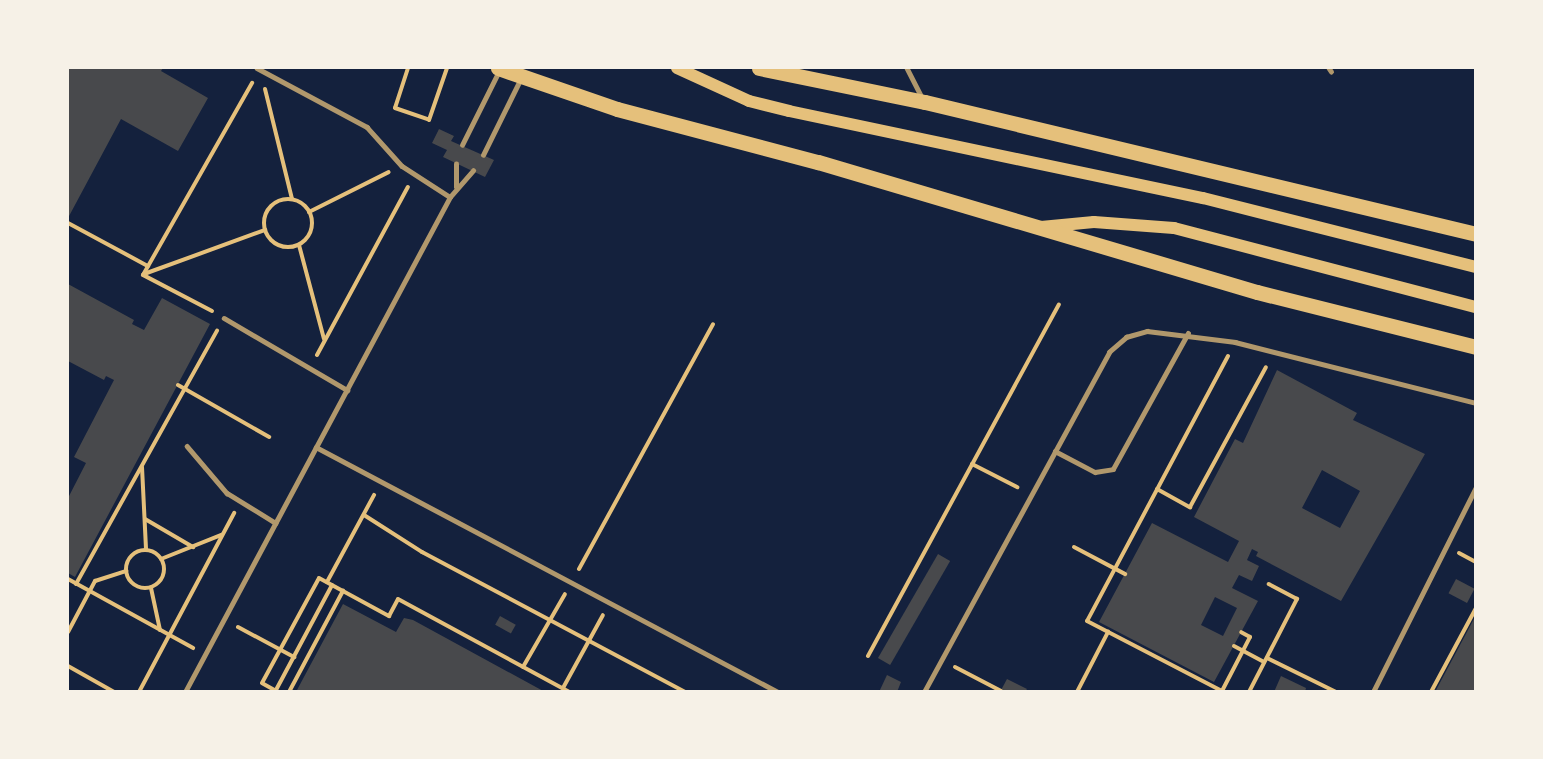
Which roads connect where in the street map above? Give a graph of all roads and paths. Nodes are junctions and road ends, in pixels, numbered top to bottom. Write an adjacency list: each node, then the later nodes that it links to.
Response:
1 (258, 68): 13 (lane); 18 (path); 25 (path)
2 (408, 68): 3 (path)
3 (447, 68)
4 (500, 68): 8 (main road); 10 (lane)
5 (677, 68): 26 (main road)
6 (767, 68): 9 (main road)
7 (908, 68): 9 (lane)
8 (522, 76): 11 (lane); 21 (main road)
9 (925, 102): 23 (main road)
10 (462, 145)
11 (483, 155)
12 (456, 164): 16 (lane)
13 (402, 166): 15 (lane); 19 (path)
14 (472, 171): 16 (lane)
15 (414, 176): 17 (lane); 33 (path)
16 (456, 187): 17 (lane)
17 (450, 197): 40 (lane)
18 (292, 199): 19 (path); 22 (path)
19 (309, 212): 24 (path)
20 (68, 223): 25 (path)
21 (1040, 227): 29 (main road); 35 (main road)
22 (265, 230): 24 (path); 27 (path)
23 (1476, 234)
24 (298, 245): 33 (path)
25 (148, 266): 27 (path)
26 (1476, 267)
27 (143, 274): 30 (path)
28 (1059, 304): 47 (path)
29 (1476, 308)
30 (224, 318): 37 (lane); 39 (path)
31 (713, 324): 66 (path)
32 (1188, 333): 34 (lane); 45 (lane); 45 (lane)
33 (325, 340): 37 (path)
34 (1235, 342): 36 (lane); 50 (path)
35 (1476, 347)
36 (1275, 352): 41 (lane); 50 (path)
37 (310, 368): 40 (lane)
38 (178, 385): 39 (path)
39 (184, 388): 42 (path); 46 (path)
40 (347, 390): 44 (lane)
41 (1476, 403)
42 (269, 437)
43 (187, 446): 52 (lane)
44 (316, 447): 48 (lane); 55 (lane)
45 (1055, 451): 51 (lane)
46 (142, 464): 54 (path); 67 (path)
47 (972, 464): 51 (path); 87 (path)
48 (381, 481): 53 (path); 66 (lane)
49 (1476, 486): 108 (lane)
50 (1157, 489): 61 (path)
51 (1031, 495): 89 (lane)
52 (239, 502): 55 (lane); 56 (path)
53 (364, 514): 65 (path); 76 (path)
54 (144, 518): 57 (path); 59 (path)
55 (276, 523): 75 (lane)
56 (222, 535): 57 (path); 81 (path)
57 (193, 547): 60 (path)
58 (1074, 547): 61 (path)
59 (146, 550): 60 (path); 62 (path)
60 (161, 559): 70 (path)
61 (1115, 569): 63 (path); 79 (path)
62 (126, 571): 70 (path); 71 (path)
63 (1125, 574)
64 (68, 579): 67 (path)
65 (327, 582): 69 (path); 84 (path)
66 (572, 582): 73 (lane); 76 (path)
67 (76, 584): 71 (path)
68 (1269, 584): 90 (path)
69 (332, 585): 72 (path); 88 (path)
70 (151, 588): 77 (path)
71 (89, 591): 77 (path); 78 (path)
72 (343, 591): 92 (path); 100 (path)
73 (610, 602): 82 (path); 103 (lane)
74 (1476, 608): 109 (path)
75 (224, 620): 84 (path); 86 (lane)
76 (549, 621): 82 (path); 92 (path)
77 (160, 630): 81 (path)
78 (68, 632)
79 (1108, 632): 85 (path); 105 (path)
80 (1241, 632): 85 (path)
81 (169, 634): 86 (path); 98 (path)
82 (588, 643): 93 (path); 102 (path)
83 (1234, 645): 85 (path)
84 (280, 650): 88 (path); 94 (path)
85 (1243, 650): 90 (path)
86 (206, 654): 99 (lane)
87 (868, 656)
88 (294, 657): 95 (path)
89 (941, 660): 96 (path); 104 (lane)
90 (1266, 660): 106 (path); 107 (path)
91 (68, 666): 97 (path)
92 (523, 667): 93 (path)
93 (563, 688): 101 (path)
94 (269, 689): 95 (path)
95 (277, 691)
96 (1001, 691)
97 (114, 692)
98 (139, 692)
99 (185, 692)
100 (289, 692)
101 (569, 692)
102 (685, 692)
103 (777, 692)
104 (924, 692)
105 (1077, 692)
106 (1249, 692)
107 (1336, 692)
108 (1373, 692)
109 (1431, 692)

